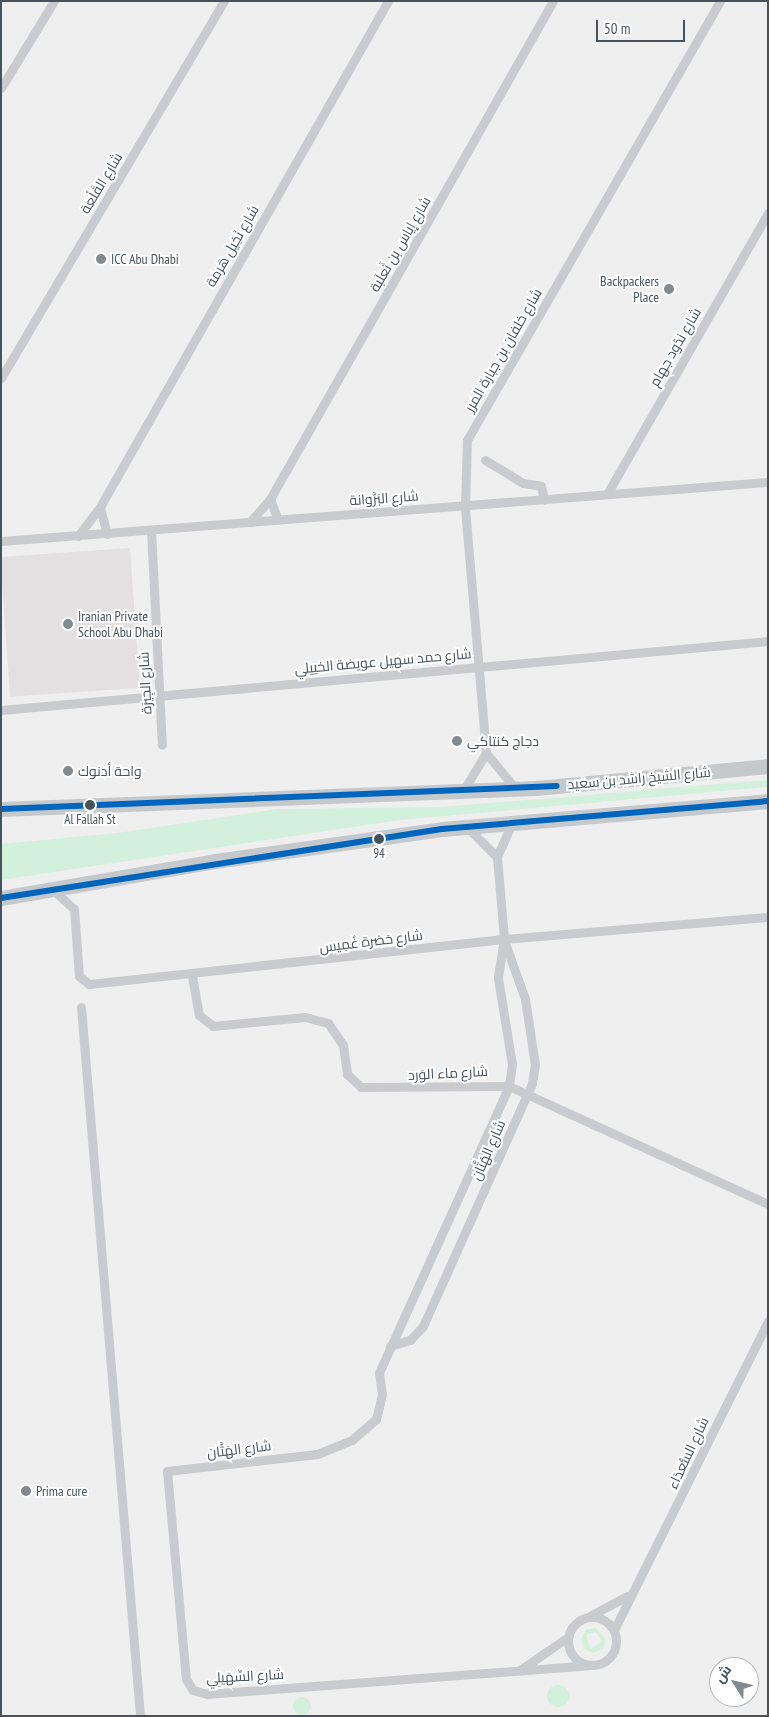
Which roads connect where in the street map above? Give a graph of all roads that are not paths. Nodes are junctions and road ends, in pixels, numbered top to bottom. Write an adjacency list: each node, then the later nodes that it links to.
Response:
1 (224, 1): 8 (street, شارع القَلْعة)
2 (388, 1): 14 (street, شارع نَخِيل هَرمة)
3 (553, 1): 12 (street, شارع إياس بن ثَعلَبة)
4 (720, 1): 15 (street, شارع خلفان بن جبارة المرر)
5 (53, 2): 6 (street)
6 (1, 88)
7 (768, 214): 11 (street, شارع ندُود جهام)
8 (1, 378)
9 (485, 460): 13 (street)
10 (768, 482): 11 (street, شارع البَرَّوانة)
11 (606, 494): 13 (street, شارع البَرَّوانة)
12 (270, 499): 16 (street); 17 (street, شارع إياس بن ثَعلَبة)
13 (544, 500): 15 (street, شارع البَرَّوانة)
14 (101, 505): 19 (street); 20 (street, شارع نَخِيل هَرمة)
15 (465, 506): 16 (street, شارع البَرَّوانة); 23 (street, شارع خلفان بن جبارة المرر)
16 (278, 520): 17 (street, شارع البَرَّوانة)
17 (250, 522): 18 (street, شارع البَرَّوانة)
18 (150, 530): 19 (street, شارع البَرَّوانة); 24 (street, شارع الجِيرَة)
19 (107, 534): 20 (street, شارع البَرَّوانة)
20 (78, 536): 21 (street, شارع البَرَّوانة)
21 (1, 541)
22 (768, 641): 23 (street, شارع حمد سهيل عويضة الخييلي)
23 (478, 666): 24 (street, شارع حمد سهيل عويضة الخييلي); 27 (street, شارع خلفان بن جبارة المرر)
24 (159, 695): 25 (street, شارع حمد سهيل عويضة الخييلي); 26 (street, شارع الجِيرَة)
25 (1, 710)
26 (162, 745)
27 (486, 753): 29 (street); 30 (street)
28 (768, 766): 29 (main road, شارع الشيخ راشد بن سعيد)
29 (516, 789): 30 (main road, شارع الشيخ راشد بن سعيد)
30 (463, 791): 32 (main road, شارع الشيخ راشد بن سعيد)
31 (768, 801): 33 (main road)
32 (1, 809)
33 (512, 823): 34 (main road); 35 (street, شارع الهَتَّان)
34 (468, 827): 35 (street); 36 (main road)
35 (497, 857): 39 (street, شارع الهَتَّان)
36 (50, 889): 37 (main road); 40 (street, شارع حَضرة غُمِيس)
37 (1, 898)
38 (768, 917): 39 (street, شارع حَضرة غُمِيس)
39 (504, 939): 40 (street, شارع حَضرة غُمِيس); 42 (street, شارع الهَتَّان); 43 (street, شارع الهَتَّان)
40 (192, 976): 42 (street, شارع ماء الوَرد)
41 (81, 1006): 54 (street)
42 (509, 1086): 43 (street, شارع ماء الوَرد); 46 (street, شارع الهَتَّان)
43 (528, 1094): 44 (street, شارع ماء الوَرد); 46 (street, شارع الهَتَّان)
44 (765, 1202)
45 (768, 1321): 48 (street, شارع السُّعدَاء)
46 (390, 1346): 47 (street, شارع الهَتَّان)
47 (167, 1471): 53 (street, شارع السِّهَيلِي)
48 (629, 1595): 49 (street, شارع السُّعدَاء); 50 (street, شارع السُّعدَاء)
49 (590, 1616): 50 (street); 51 (street)
50 (614, 1630): 52 (street)
51 (568, 1637): 52 (street); 53 (street)
52 (589, 1665): 53 (street, شارع السِّهَيلِي)
53 (520, 1670)
54 (140, 1716)

